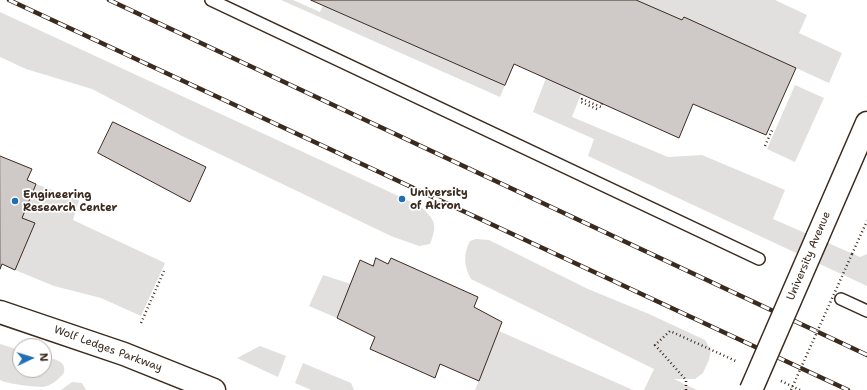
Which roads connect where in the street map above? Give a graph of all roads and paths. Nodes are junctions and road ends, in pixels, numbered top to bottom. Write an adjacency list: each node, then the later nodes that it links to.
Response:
1 (211, 0): 8 (lane)
2 (602, 103): 3 (path)
3 (597, 109)
4 (867, 123): 17 (main road, University Avenue, bridge)
5 (773, 128): 6 (path)
6 (765, 146)
7 (867, 221): 18 (path, bridge)
8 (759, 259)
9 (164, 271): 13 (path)
10 (841, 299): 11 (lane)
11 (867, 311)
12 (0, 312): 15 (main road, Wolf Ledges Parkway)
13 (141, 323)
14 (670, 331): 16 (path)
15 (214, 390)
16 (686, 390)
17 (751, 390)
18 (790, 390)

